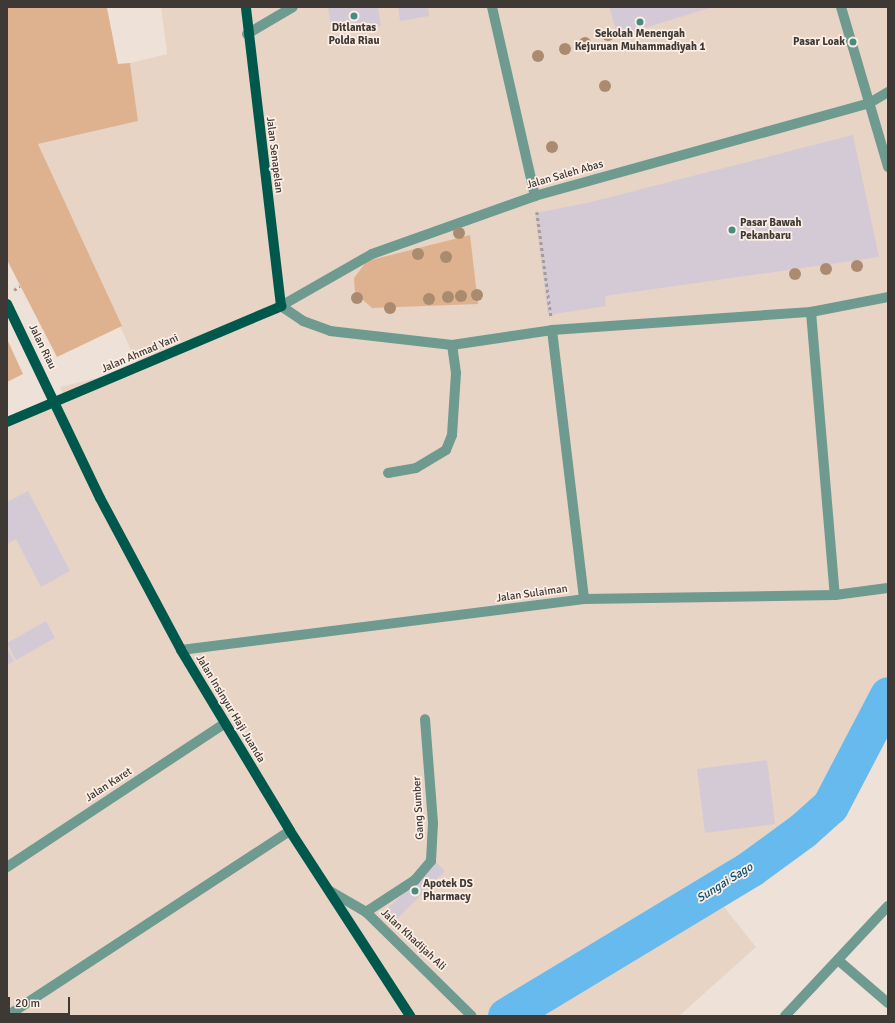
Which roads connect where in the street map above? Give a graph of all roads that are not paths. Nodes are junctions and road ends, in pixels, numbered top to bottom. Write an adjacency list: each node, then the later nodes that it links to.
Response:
1 (246, 7): 5 (main road, Jalan Senapelan)
2 (293, 7): 5 (street)
3 (492, 7): 9 (street)
4 (842, 7): 7 (street)
5 (247, 34): 12 (main road, Jalan Senapelan)
6 (888, 92): 7 (street, Jalan Saleh Abas)
7 (870, 103): 8 (street); 9 (street, Jalan Saleh Abas)
8 (888, 167)
9 (535, 196): 12 (street, Jalan Saleh Abas)
10 (888, 297): 13 (street)
11 (7, 304): 16 (main road, Jalan Riau)
12 (281, 306): 15 (street); 16 (main road, Jalan Ahmad Yani)
13 (810, 312): 14 (street); 20 (street)
14 (552, 330): 15 (street); 21 (street)
15 (452, 345): 18 (street)
16 (55, 401): 17 (main road, Jalan Ahmad Yani); 22 (main road, Jalan Insinyur Haji Juanda)
17 (7, 422)
18 (388, 473)
19 (888, 588): 20 (street, Jalan Sulaiman)
20 (835, 595): 21 (street, Jalan Sulaiman)
21 (584, 599): 22 (street, Jalan Sulaiman)
22 (181, 650): 24 (main road, Jalan Insinyur Haji Juanda)
23 (425, 719): 29 (street, Gang Sumber)
24 (224, 724): 25 (main road, Jalan Insinyur Haji Juanda); 26 (street, Jalan Karet)
25 (290, 831): 27 (main road, Jalan Insinyur Haji Juanda); 32 (street)
26 (7, 867)
27 (330, 891): 29 (street, Jalan Khadijah Ali); 33 (main road, Jalan Insinyur Haji Juanda)
28 (888, 906): 30 (street)
29 (366, 912): 34 (street, Jalan Khadijah Ali)
30 (838, 960): 31 (street); 35 (street)
31 (888, 1003)
32 (7, 1016)
33 (410, 1016)
34 (472, 1016)
35 (785, 1016)

